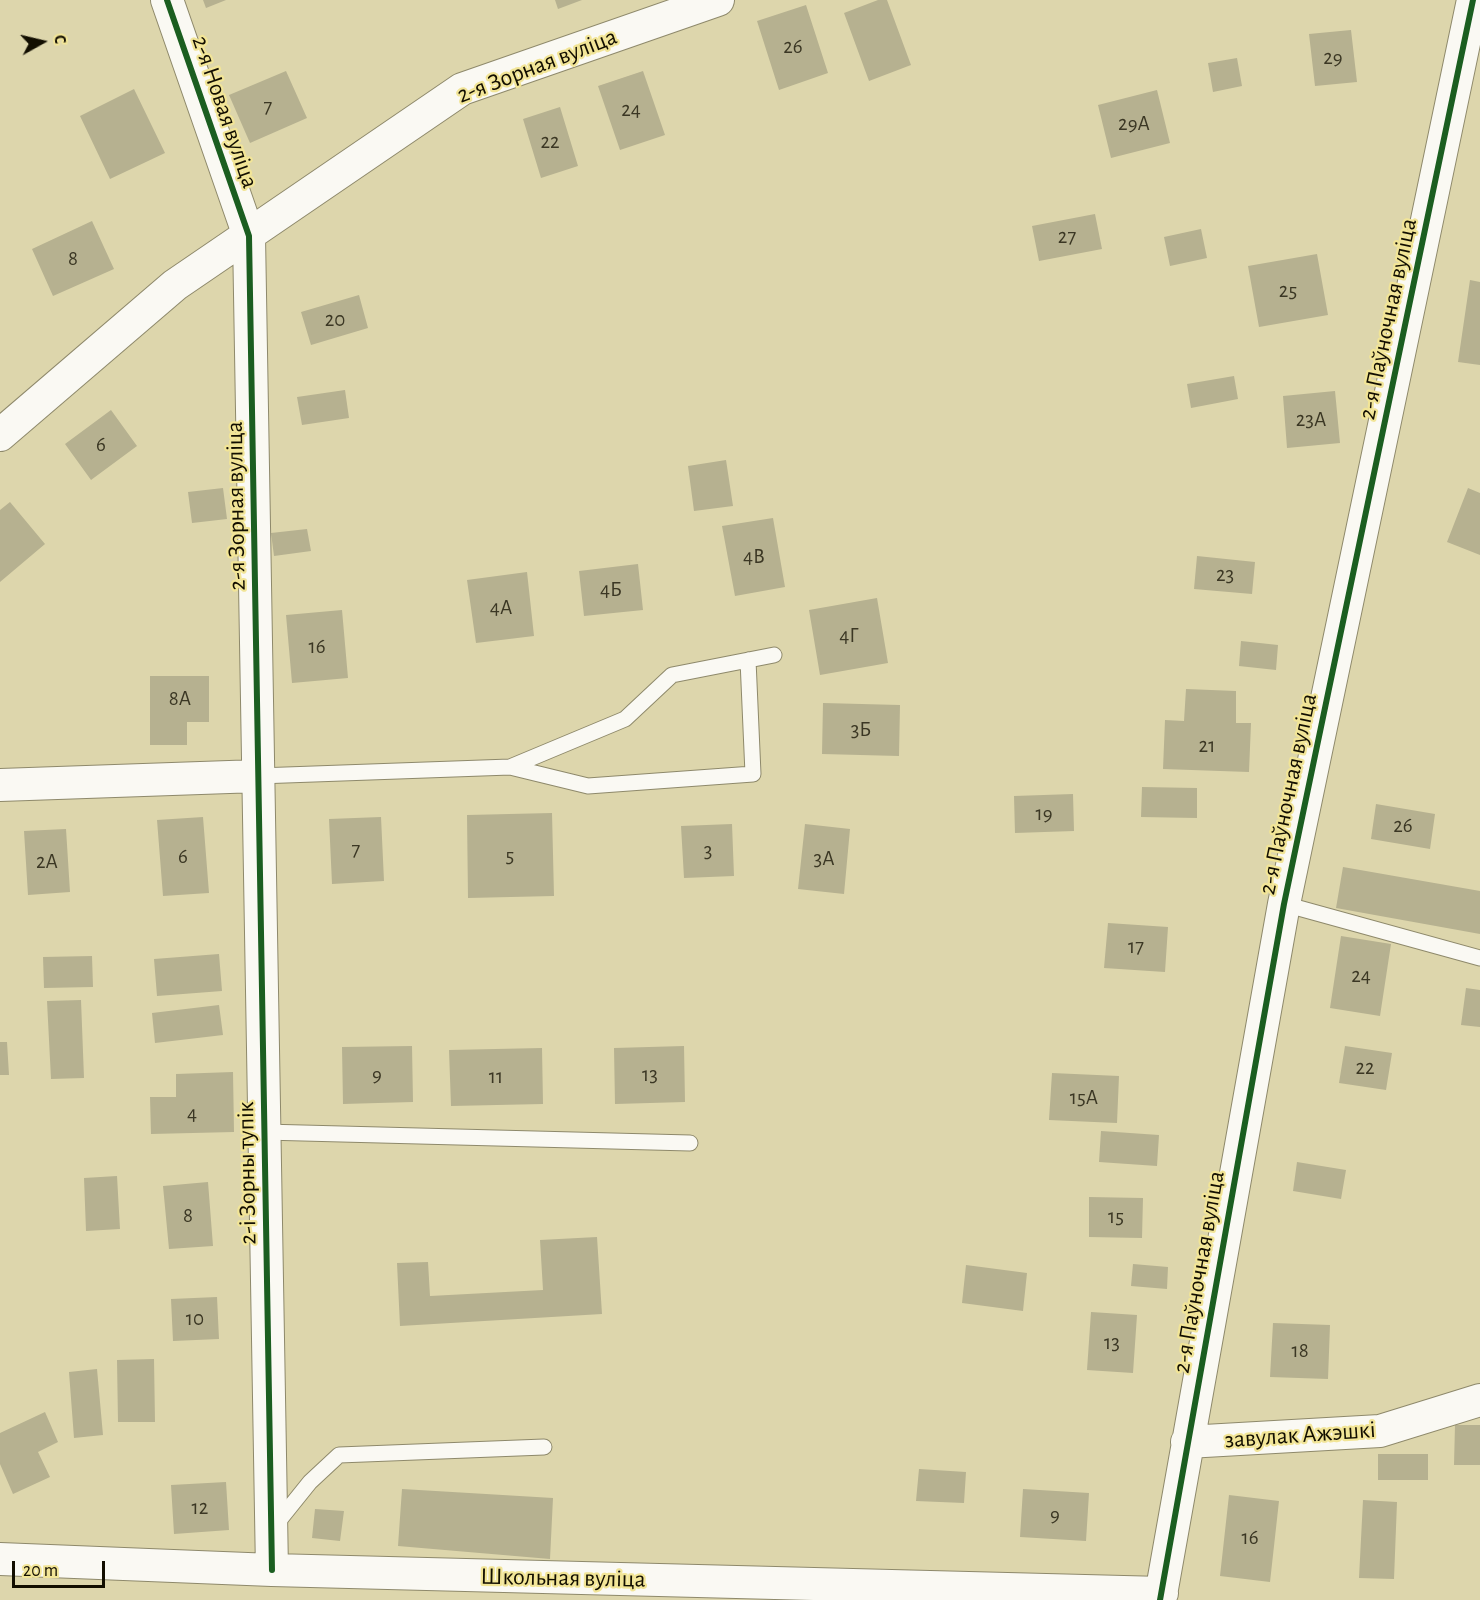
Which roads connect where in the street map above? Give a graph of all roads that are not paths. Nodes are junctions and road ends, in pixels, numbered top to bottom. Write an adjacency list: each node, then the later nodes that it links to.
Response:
1 (167, 0): 4 (street, 2-я Новая вуліца)
2 (718, 0): 4 (street, 2-я Зорная вуліца)
3 (1473, 0): 11 (street, 2-я Паўночная вуліца)
4 (249, 236): 5 (street, 2-я Зорная вуліца); 9 (street, 2-я Зорная вуліца)
5 (0, 435)
6 (774, 655): 7 (lane)
7 (748, 660): 8 (lane); 8 (lane)
8 (510, 767): 9 (lane)
9 (258, 776): 10 (street); 13 (street, 2-і Зорны тупік)
10 (0, 785)
11 (1284, 904): 12 (lane); 16 (street, 2-я Паўночная вуліца)
12 (1480, 958)
13 (264, 1132): 14 (lane); 18 (street, 2-і Зорны тупік)
14 (690, 1143)
15 (1480, 1400): 16 (street, завулак Ажэшкі)
16 (1187, 1442): 21 (street, 2-я Паўночная вуліца)
17 (544, 1447): 18 (lane)
18 (271, 1530): 20 (street, 2-і Зорны тупік)
19 (0, 1559): 20 (street, Школьная вуліца)
20 (272, 1570): 21 (street, Школьная вуліца)
21 (1161, 1597)

